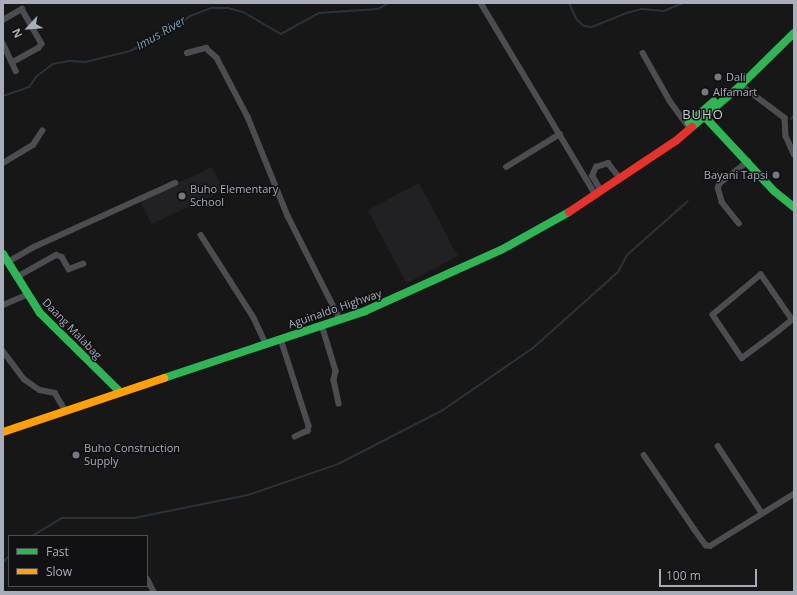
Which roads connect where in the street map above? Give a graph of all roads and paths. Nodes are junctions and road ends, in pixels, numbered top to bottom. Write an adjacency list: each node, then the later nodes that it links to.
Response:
1 (481, 3): 14 (street)
2 (3, 20): 8 (street)
3 (794, 33): 5 (main road, Aguinaldo Highway)
4 (3, 43): 8 (street)
5 (777, 49): 10 (main road, Aguinaldo Highway); 12 (main road, Aguinaldo Highway)
6 (187, 53): 32 (street)
7 (643, 53): 12 (street)
8 (14, 62): 9 (street)
9 (16, 71)
10 (741, 85): 11 (main road, Aguinaldo Highway); 15 (street)
11 (705, 117): 16 (main road, Aguinaldo Highway); 17 (main road)
12 (687, 124): 16 (main road, Aguinaldo Highway)
13 (42, 131): 18 (street)
14 (560, 134): 19 (street); 22 (street)
15 (794, 154)
16 (652, 156): 20 (main road, Aguinaldo Highway)
17 (748, 161): 23 (main road); 24 (street)
18 (3, 163)
19 (506, 167)
20 (620, 178): 22 (main road, Aguinaldo Highway); 22 (street)
21 (175, 183): 27 (street)
22 (599, 193): 32 (main road, Aguinaldo Highway)
23 (794, 207)
24 (739, 224)
25 (201, 235): 36 (street)
26 (3, 254): 27 (main road, Daang Malabag)
27 (8, 262): 29 (main road, Daang Malabag)
28 (83, 264): 29 (street)
29 (17, 277): 30 (main road, Daang Malabag)
30 (26, 295): 31 (street); 38 (main road, Daang Malabag)
31 (3, 306)
32 (340, 319): 34 (main road, Aguinaldo Highway)
33 (793, 320): 33 (street)
34 (322, 326): 35 (main road, Aguinaldo Highway); 39 (street)
35 (281, 339): 36 (main road, Aguinaldo Highway); 42 (street)
36 (266, 344): 38 (main road, Aguinaldo Highway)
37 (3, 351): 40 (street)
38 (120, 392): 40 (main road, Aguinaldo Highway)
39 (339, 403)
40 (66, 411): 41 (main road, Aguinaldo Highway)
41 (3, 432)
42 (295, 438)
43 (718, 446): 46 (street)
44 (644, 455): 46 (street)
45 (794, 494): 46 (street)
46 (762, 513)
47 (148, 580): 48 (street)
48 (154, 592)

